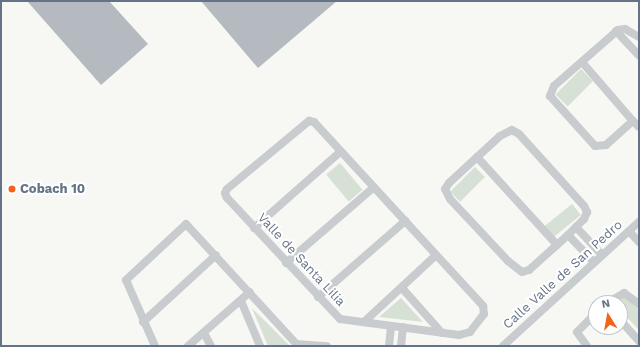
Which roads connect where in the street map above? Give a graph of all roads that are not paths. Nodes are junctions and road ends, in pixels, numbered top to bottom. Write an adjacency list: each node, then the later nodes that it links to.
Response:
1 (616, 31): 2 (street); 3 (street); 4 (street)
2 (639, 37)
3 (639, 56)
4 (582, 62): 5 (street); 5 (street)
5 (636, 124)
6 (341, 151): 8 (street, Valle de Santa Lilia); 12 (street); 12 (street, Valle de Santa Lilia)
7 (477, 157): 11 (street); 16 (street); 16 (street)
8 (374, 187): 9 (street, Valle de Santa Lilia); 21 (street)
9 (405, 221): 18 (street, Valle de Santa Lilia); 25 (street)
10 (639, 222): 13 (street, Calle Valle de San Pedro)
11 (576, 227): 14 (street); 19 (street)
12 (254, 228): 21 (street, Valle de Santa Lilia)
13 (629, 231): 15 (street); 19 (street, Calle Valle de San Pedro)
14 (568, 235): 16 (street); 20 (street)
15 (639, 242)
16 (556, 245)
17 (216, 255): 23 (street); 29 (street); 29 (street)
18 (436, 255): 22 (street); 35 (street, Valle de Santa Lilia)
19 (602, 255): 20 (street, Calle Valle de San Pedro)
20 (594, 262): 45 (street, Calle Valle de San Pedro)
21 (286, 263): 25 (street, Valle de Santa Lilia)
22 (402, 288): 30 (street); 35 (street)
23 (250, 292): 26 (street); 37 (street)
24 (619, 295): 27 (street)
25 (318, 297): 30 (street, Valle de Santa Lilia)
26 (241, 301): 34 (street); 41 (street)
27 (639, 304)
28 (588, 321): 46 (street)
29 (143, 322): 38 (street)
30 (364, 322): 31 (street, Valle de Santa Lilia)
31 (391, 326): 32 (street, Valle de Santa Lilia); 43 (street)
32 (403, 327): 35 (street, Valle de Santa Lilia); 44 (street)
33 (628, 329): 36 (street)
34 (204, 333): 39 (street); 40 (street)
35 (442, 333)
36 (639, 341)
37 (297, 345): 42 (street)
38 (155, 346)
39 (188, 346)
40 (211, 346)
41 (260, 346)
42 (327, 346)
43 (389, 346)
44 (401, 346)
45 (503, 346)
46 (587, 346)

